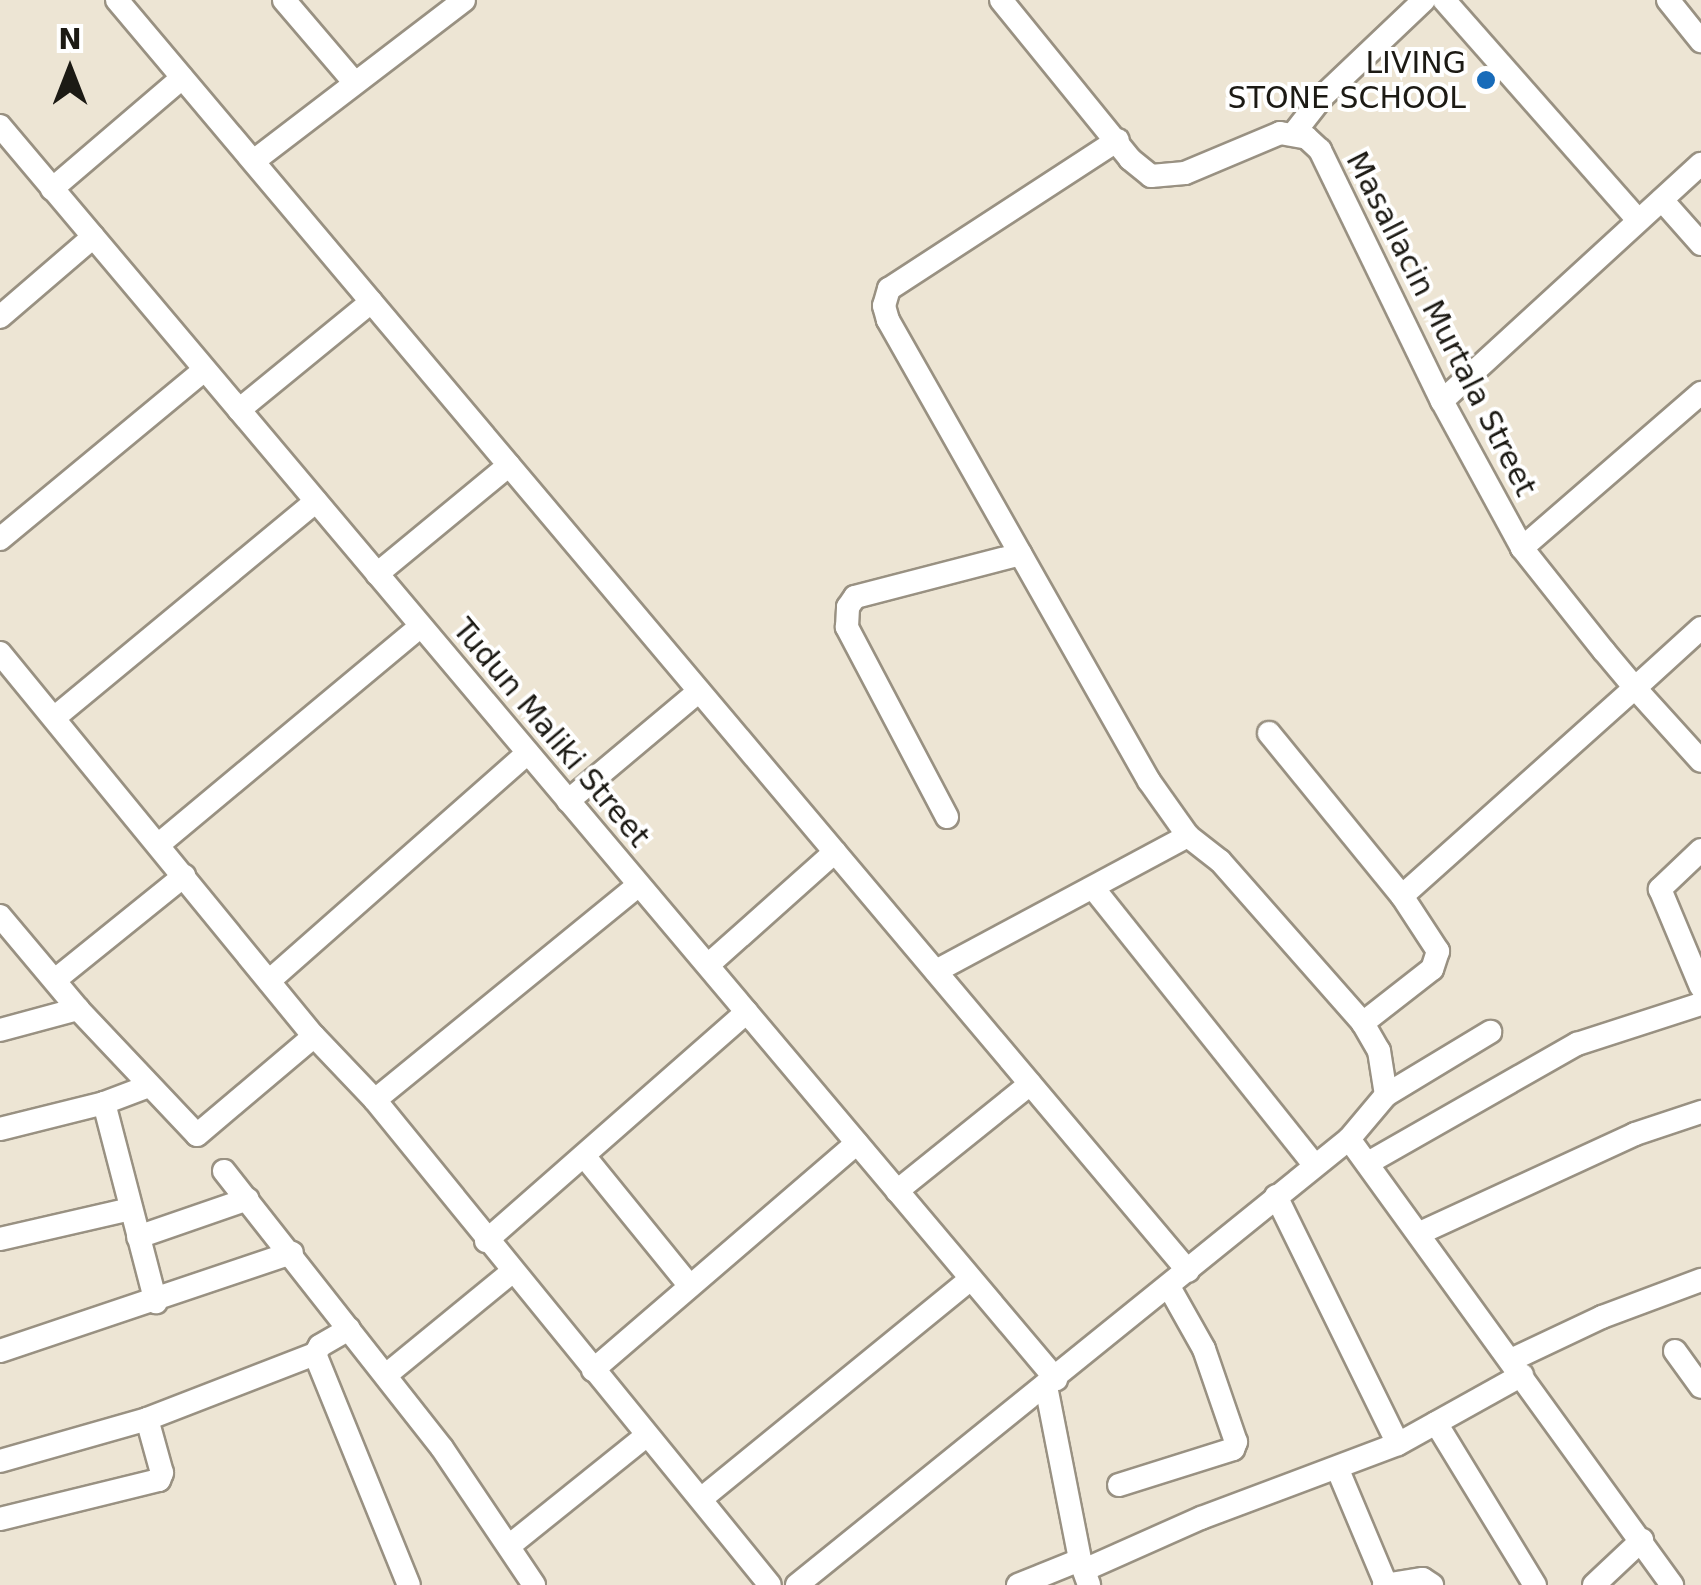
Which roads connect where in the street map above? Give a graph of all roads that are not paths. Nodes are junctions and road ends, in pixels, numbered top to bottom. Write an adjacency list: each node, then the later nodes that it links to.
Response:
1 (117, 0): 9 (street)
2 (284, 0): 10 (street)
3 (1002, 0): 13 (street)
4 (1424, 0): 12 (street)
5 (1444, 0): 18 (street)
6 (1668, 0): 8 (street)
7 (456, 2): 10 (street)
8 (1701, 41)
9 (182, 78): 14 (street); 16 (street)
10 (354, 83): 14 (street)
11 (0, 126): 16 (street, Tudun Maliki Street)
12 (1294, 133): 13 (street); 25 (street, Masallacin Murtala Street)
13 (1118, 140): 31 (street)
14 (256, 160): 21 (street)
15 (1701, 164): 17 (street)
16 (52, 189): 19 (street, Tudun Maliki Street)
17 (1662, 200): 18 (street); 20 (street)
18 (1637, 219): 25 (street)
19 (93, 237): 22 (street); 23 (street, Tudun Maliki Street)
20 (1701, 244)
21 (372, 302): 26 (street); 27 (street)
22 (0, 316)
23 (204, 370): 26 (street, Tudun Maliki Street); 29 (street)
24 (1701, 393): 30 (street)
25 (1442, 401): 30 (street, Masallacin Murtala Street)
26 (238, 410): 28 (street, Tudun Maliki Street)
27 (509, 465): 32 (street); 37 (street)
28 (316, 501): 32 (street, Tudun Maliki Street); 38 (street)
29 (0, 539)
30 (1522, 548): 36 (street, Masallacin Murtala Street)
31 (1021, 554): 43 (street); 44 (street)
32 (377, 574): 33 (street, Tudun Maliki Street)
33 (422, 626): 40 (street, Tudun Maliki Street); 45 (street)
34 (1701, 628): 36 (street)
35 (0, 653): 38 (street)
36 (1635, 688): 41 (street, Masallacin Murtala Street); 51 (street)
37 (699, 691): 42 (street); 47 (street)
38 (54, 718): 45 (street)
39 (1269, 734): 51 (street)
40 (528, 753): 42 (street, Tudun Maliki Street); 56 (street)
41 (1701, 761)
42 (568, 801): 49 (street, Tudun Maliki Street)
43 (947, 817)
44 (1188, 836): 50 (street); 61 (street)
45 (158, 846): 48 (street)
46 (1701, 850): 57 (street)
47 (835, 852): 53 (street); 54 (street)
48 (184, 876): 55 (street); 56 (street)
49 (639, 884): 53 (street, Tudun Maliki Street); 68 (street)
50 (1094, 889): 54 (street); 76 (street)
51 (1402, 896): 61 (street)
52 (0, 916): 55 (street)
53 (708, 965): 60 (street, Tudun Maliki Street)
54 (936, 971): 65 (street)
55 (55, 980): 59 (street)
56 (269, 981): 64 (street)
57 (1701, 987)
58 (1701, 1004): 75 (street)
59 (78, 1009): 62 (street); 66 (street)
60 (747, 1012): 73 (street, Tudun Maliki Street); 74 (street)
61 (1364, 1023): 67 (street)
62 (0, 1030)
63 (1490, 1032): 67 (street)
64 (314, 1036): 66 (street); 68 (street)
65 (1030, 1084): 78 (street); 87 (street)
66 (148, 1086): 69 (street)
67 (1386, 1095): 72 (street)
68 (375, 1100): 85 (street)
69 (104, 1103): 71 (street); 81 (street)
70 (1701, 1112): 82 (street)
71 (0, 1129)
72 (1349, 1139): 75 (street); 76 (street)
73 (857, 1143): 78 (street, Tudun Maliki Street); 91 (street)
74 (585, 1157): 85 (street); 91 (street)
75 (1368, 1163): 82 (street)
76 (1314, 1165): 79 (street)
77 (224, 1171): 80 (street)
78 (897, 1191): 89 (street, Tudun Maliki Street)
79 (1276, 1196): 87 (street); 106 (street)
80 (248, 1199): 83 (street); 86 (street)
81 (131, 1210): 83 (street); 84 (street)
82 (1420, 1234): 98 (street)
83 (138, 1238): 93 (street)
84 (0, 1239)
85 (486, 1241): 88 (street)
86 (292, 1254): 93 (street); 94 (street)
87 (1188, 1271): 92 (street)
88 (512, 1272): 99 (street); 100 (street)
89 (971, 1278): 101 (street, Tudun Maliki Street); 110 (street)
90 (1701, 1280): 98 (street)
91 (690, 1286): 99 (street)
92 (1169, 1286): 101 (street); 109 (street)
93 (156, 1302): 95 (street)
94 (349, 1329): 97 (street); 100 (street)
95 (0, 1351)
96 (1676, 1351): 102 (street)
97 (316, 1354): 103 (street); 115 (street)
98 (1517, 1368): 104 (street); 112 (street)
99 (592, 1370): 105 (street)
100 (386, 1375): 113 (street)
101 (1051, 1383): 114 (street); 118 (street)
102 (1701, 1386)
103 (147, 1418): 107 (street); 111 (street)
104 (1436, 1423): 106 (street); 122 (street)
105 (647, 1434): 110 (street); 113 (street)
106 (1398, 1444): 108 (street)
107 (0, 1461)
108 (1338, 1470): 114 (street); 120 (street)
109 (1119, 1485)
110 (701, 1500): 117 (street)
111 (0, 1519)
112 (1642, 1540): 123 (street); 124 (street)
113 (509, 1546): 116 (street)
114 (1084, 1572): 119 (street)
115 (409, 1585)
116 (534, 1585)
117 (770, 1585)
118 (796, 1585)
119 (1018, 1585)
120 (1385, 1585): 121 (street)
121 (1432, 1585)
122 (1535, 1585)
123 (1594, 1585)
124 (1672, 1585)

